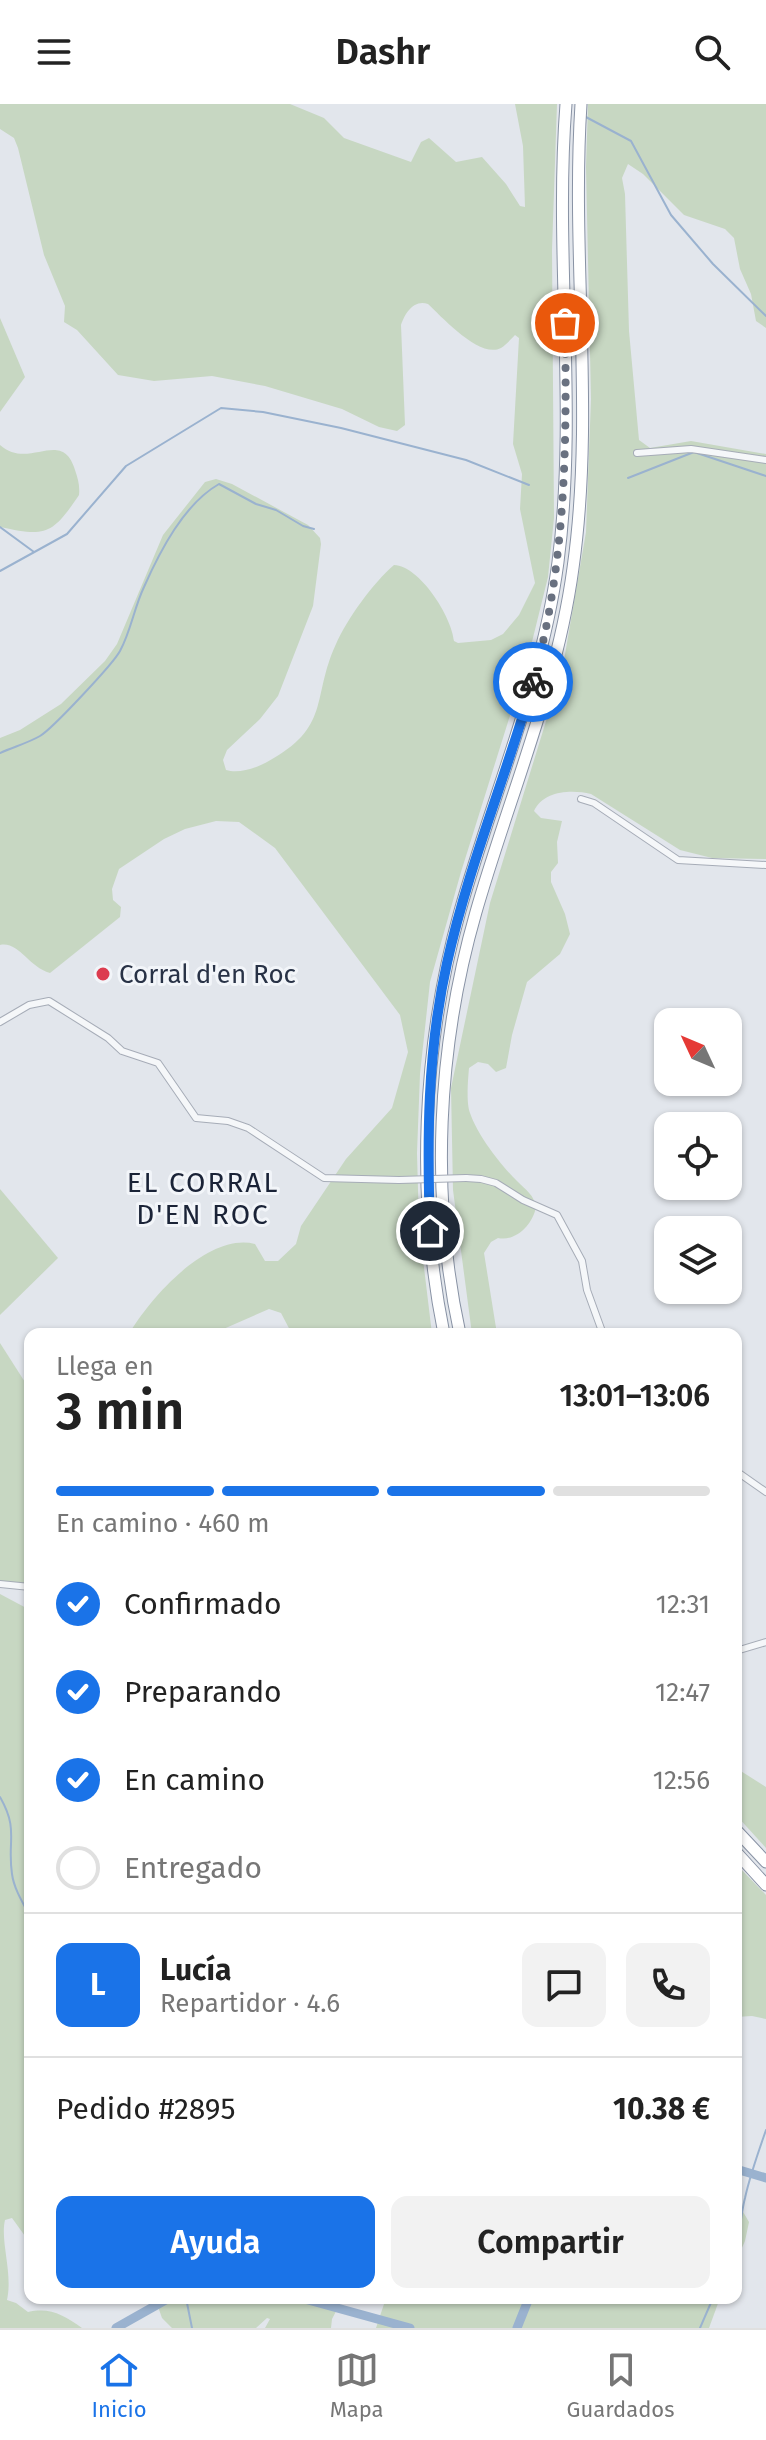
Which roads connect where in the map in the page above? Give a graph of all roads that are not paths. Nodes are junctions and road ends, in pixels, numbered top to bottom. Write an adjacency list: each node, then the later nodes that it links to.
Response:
1 (566, 104): 8 (highway)
2 (581, 104): 9 (highway)
3 (637, 453): 4 (street)
4 (766, 460)
5 (581, 799): 6 (street)
6 (766, 865)
7 (0, 1022): 10 (street, bridge)
8 (443, 1328)
9 (459, 1328)
10 (601, 1328)
11 (742, 1475): 12 (street)
12 (766, 1492)
13 (0, 1584): 14 (street)
14 (24, 1586)
15 (766, 1642): 16 (street)
16 (742, 1649)
17 (742, 1836): 19 (highway)
18 (742, 1859): 20 (highway)
19 (766, 1862)
20 (766, 1885)

